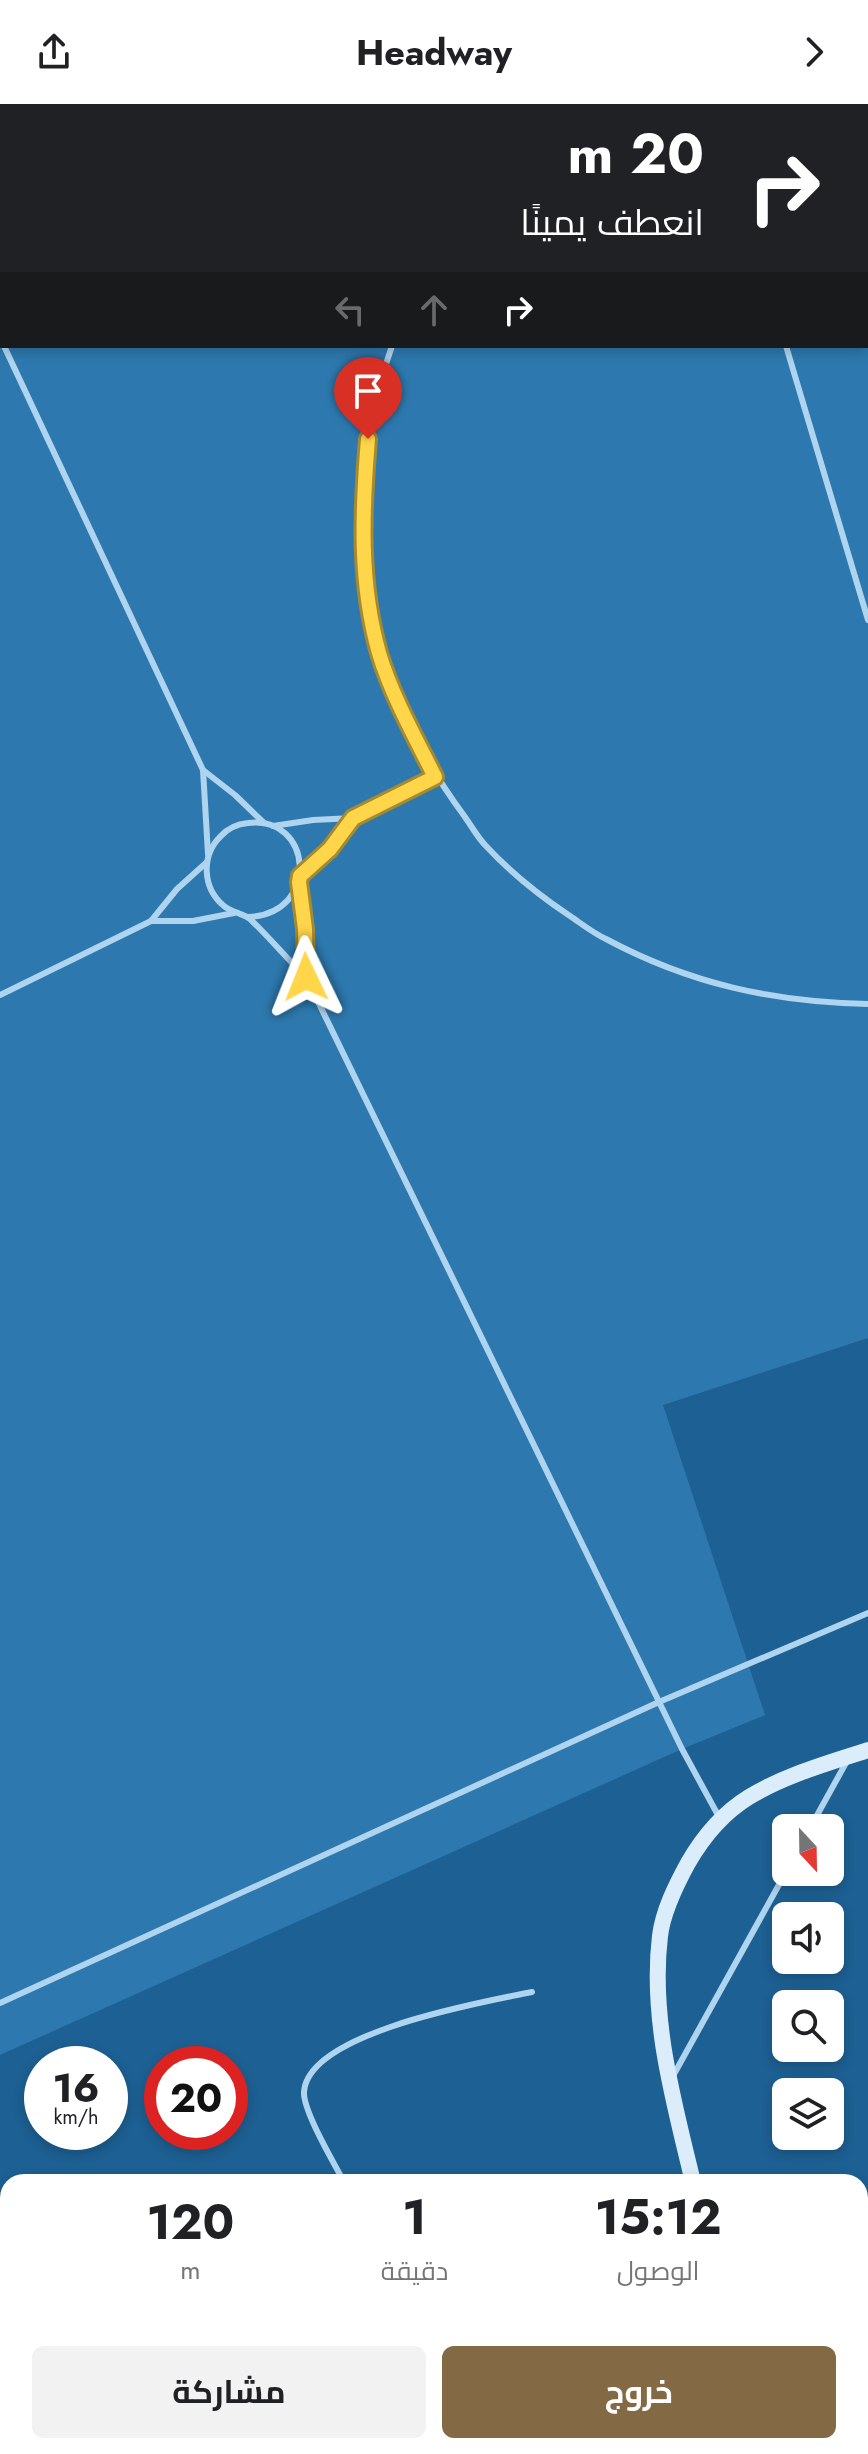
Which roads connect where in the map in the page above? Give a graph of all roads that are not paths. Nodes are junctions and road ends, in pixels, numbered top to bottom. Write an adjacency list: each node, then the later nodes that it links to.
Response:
1 (5, 348): 5 (lane)
2 (391, 348): 6 (lane)
3 (787, 348): 4 (lane)
4 (868, 620)
5 (203, 770): 8 (lane); 10 (lane)
6 (435, 777): 7 (lane); 17 (lane)
7 (353, 818): 9 (lane); 11 (lane)
8 (264, 823): 9 (lane); 10 (lane)
9 (273, 826): 11 (lane)
10 (208, 859): 12 (lane); 14 (lane)
11 (300, 879): 13 (lane); 15 (lane)
12 (235, 913): 13 (lane); 14 (lane)
13 (248, 917): 15 (lane)
14 (151, 921): 16 (lane)
15 (306, 977): 19 (lane)
16 (0, 995)
17 (868, 1004)
18 (868, 1613): 19 (lane)
19 (659, 1702): 23 (lane); 26 (lane)
20 (868, 1750): 21 (street)
21 (850, 1756): 22 (lane); 23 (street)
22 (818, 1814)
23 (720, 1820): 27 (street)
24 (778, 1886): 27 (lane)
25 (532, 1992): 28 (lane)
26 (0, 2003)
27 (669, 2083): 29 (street)
28 (340, 2174)
29 (691, 2174)

